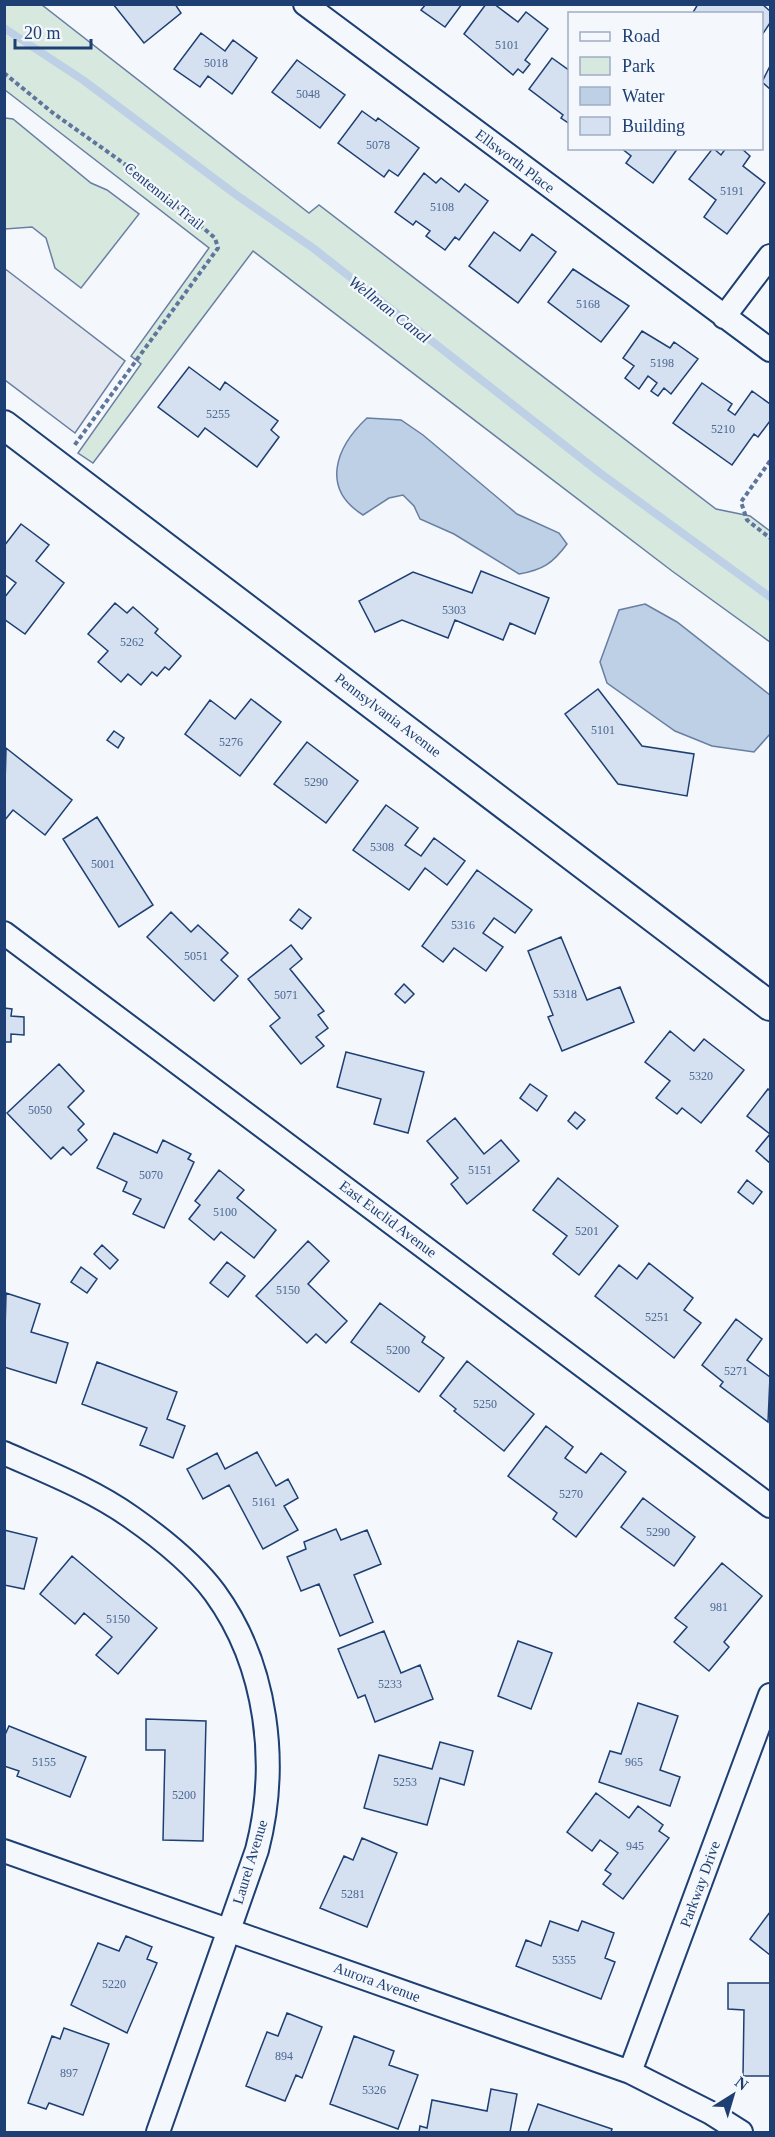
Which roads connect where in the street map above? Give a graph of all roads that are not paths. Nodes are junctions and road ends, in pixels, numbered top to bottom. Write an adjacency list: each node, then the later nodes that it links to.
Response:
1 (305, 4): 3 (street, Ellsworth Place)
2 (771, 256): 3 (street)
3 (724, 317): 4 (street)
4 (771, 350)
5 (4, 425): 7 (street, Pennsylvania Avenue)
6 (4, 933): 9 (street, East Euclid Avenue)
7 (771, 1006)
8 (4, 1453): 12 (street, Laurel Avenue)
9 (771, 1506)
10 (771, 1695): 13 (street, Parkway Drive)
11 (4, 1851): 12 (street, Aurora Avenue)
12 (229, 1930): 13 (street, Aurora Avenue); 14 (street, Laurel Avenue)
13 (630, 2072): 15 (street, Aurora Avenue)
14 (158, 2133)
15 (741, 2133)

